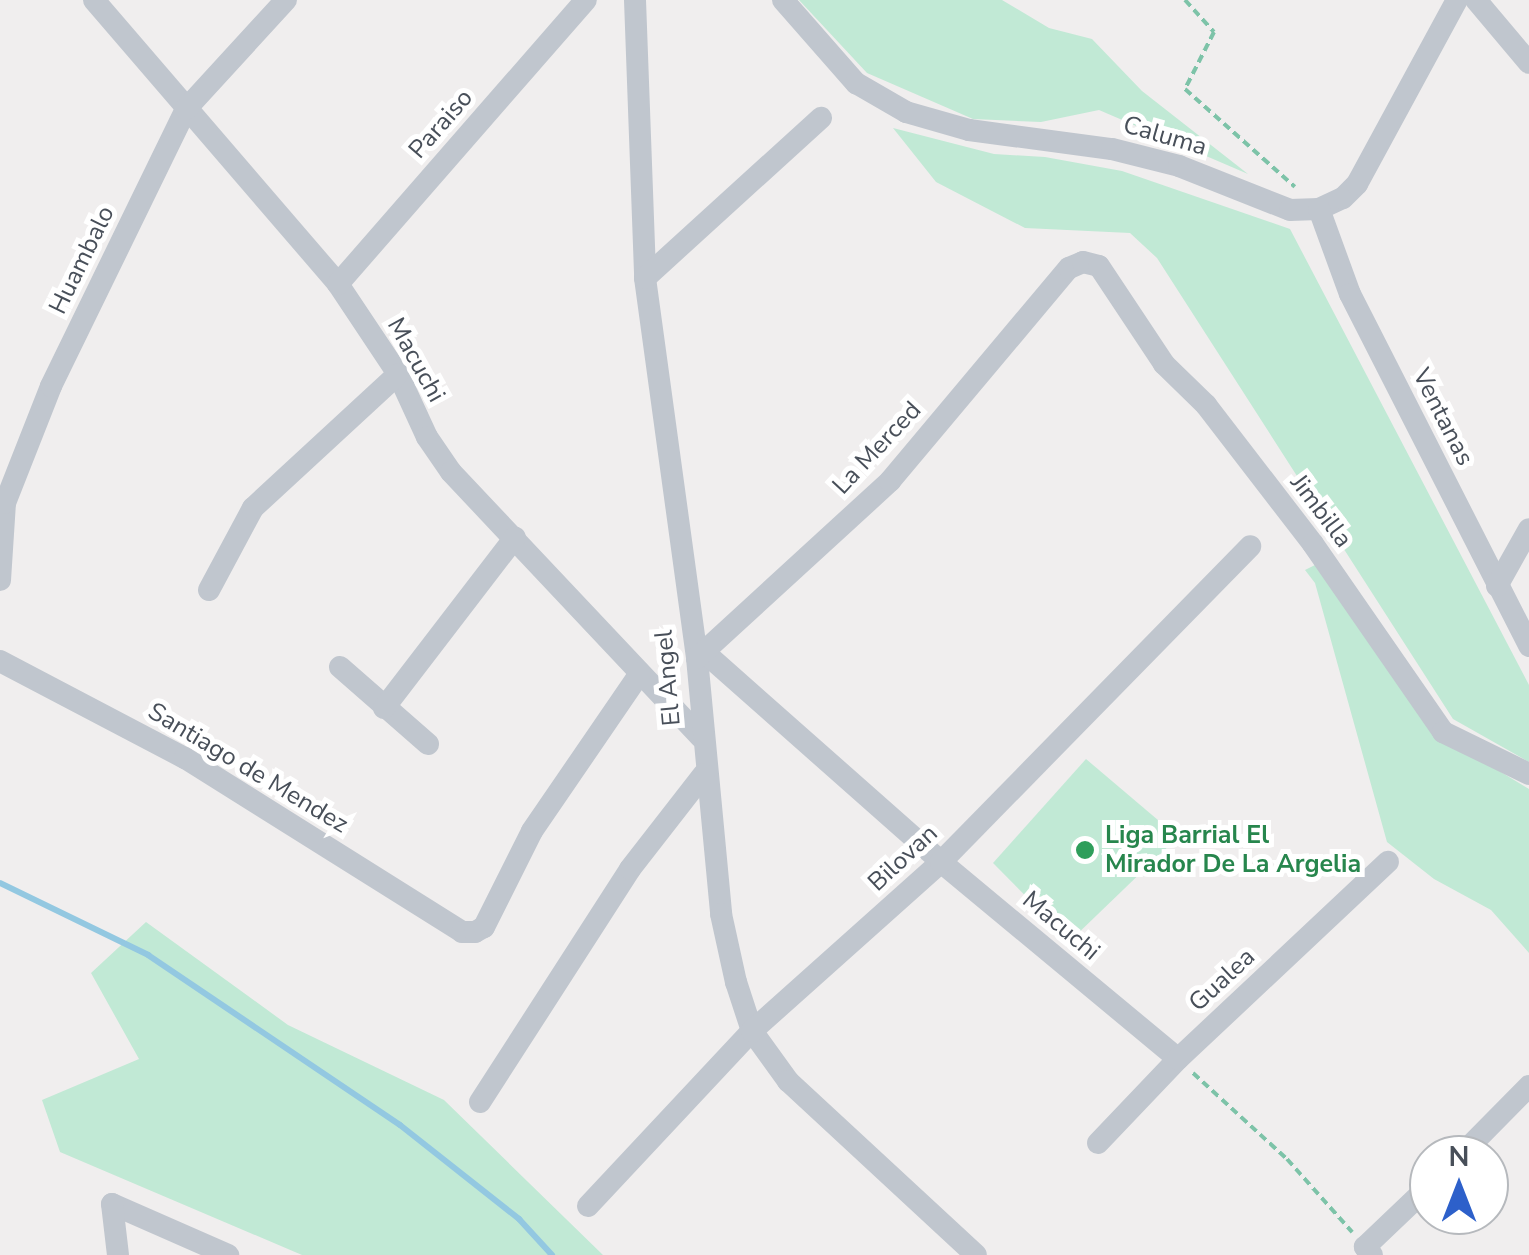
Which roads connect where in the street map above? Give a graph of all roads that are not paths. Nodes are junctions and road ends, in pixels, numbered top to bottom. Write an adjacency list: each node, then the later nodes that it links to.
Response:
1 (94, 0): 9 (street, Macuchi)
2 (286, 0): 9 (street, Huambalo)
3 (586, 0): 14 (street, Paraiso)
4 (635, 0): 13 (street, El Angel)
5 (782, 0): 11 (street, Caluma)
6 (1458, 0): 11 (street)
7 (1476, 0): 8 (street)
8 (1529, 63)
9 (186, 109): 14 (street, Macuchi); 19 (street, Huambalo)
10 (821, 118): 13 (street)
11 (1320, 209): 20 (street, Ventanas)
12 (1083, 262): 23 (street, La Merced); 31 (street, Jimbilla)
13 (645, 278): 23 (street, El Angel)
14 (338, 284): 15 (street, Macuchi)
15 (398, 374): 17 (street, Macuchi); 21 (street)
16 (1529, 529): 20 (street)
17 (515, 537): 26 (street, Macuchi); 27 (street)
18 (1250, 546): 32 (street, Bilovan)
19 (0, 580)
20 (1498, 586): 22 (street, Ventanas)
21 (209, 590)
22 (1529, 646)
23 (700, 655): 28 (street, El Angel); 32 (street, Macuchi)
24 (0, 661): 26 (street, Santiago de Mendez)
25 (340, 667): 27 (street)
26 (640, 673): 28 (street, Macuchi)
27 (384, 708): 29 (street)
28 (701, 736): 30 (street, El Angel)
29 (428, 744)
30 (704, 774): 34 (street, El Angel); 37 (street)
31 (1529, 774)
32 (941, 862): 34 (street, Bilovan); 35 (street, Macuchi)
33 (1388, 862): 35 (street, Gualea)
34 (752, 1031): 40 (street, Bilovan); 45 (street, El Angel)
35 (1178, 1059): 39 (street, Gualea)
36 (1529, 1086): 38 (street)
37 (480, 1102)
38 (1481, 1135)
39 (1098, 1143)
40 (588, 1206)
41 (1409, 1208): 42 (street)
42 (1369, 1251)
43 (118, 1255): 44 (street)
44 (228, 1255)
45 (976, 1255)

